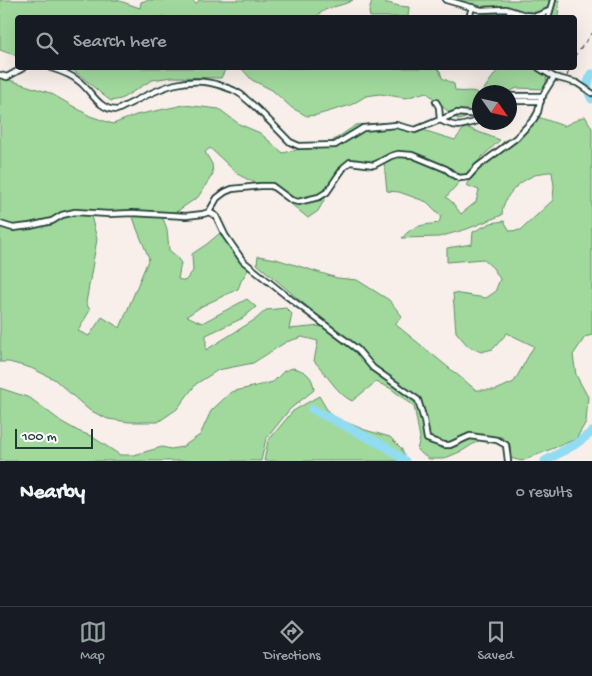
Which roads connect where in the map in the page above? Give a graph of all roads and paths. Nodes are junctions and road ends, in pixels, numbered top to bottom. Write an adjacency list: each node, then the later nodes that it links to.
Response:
1 (446, 0): 3 (street)
2 (553, 1): 4 (street)
3 (472, 8): 5 (street); 6 (street)
4 (549, 11): 7 (street); 8 (street)
5 (470, 15)
6 (526, 15)
7 (539, 15)
8 (548, 15)
9 (592, 33): 10 (path)
10 (577, 53)
11 (19, 70): 15 (street)
12 (55, 70): 25 (street)
13 (542, 70): 16 (street)
14 (569, 70): 17 (path)
15 (0, 75)
16 (554, 77): 17 (street); 20 (street)
17 (566, 79): 18 (street)
18 (592, 93)
19 (517, 96): 20 (street)
20 (543, 96): 22 (street)
21 (517, 101): 22 (street)
22 (541, 101): 27 (street)
23 (436, 102): 25 (street)
24 (472, 114): 25 (street)
25 (440, 120): 26 (street)
26 (472, 123)
27 (209, 212): 28 (street); 29 (street)
28 (0, 224)
29 (508, 461)

